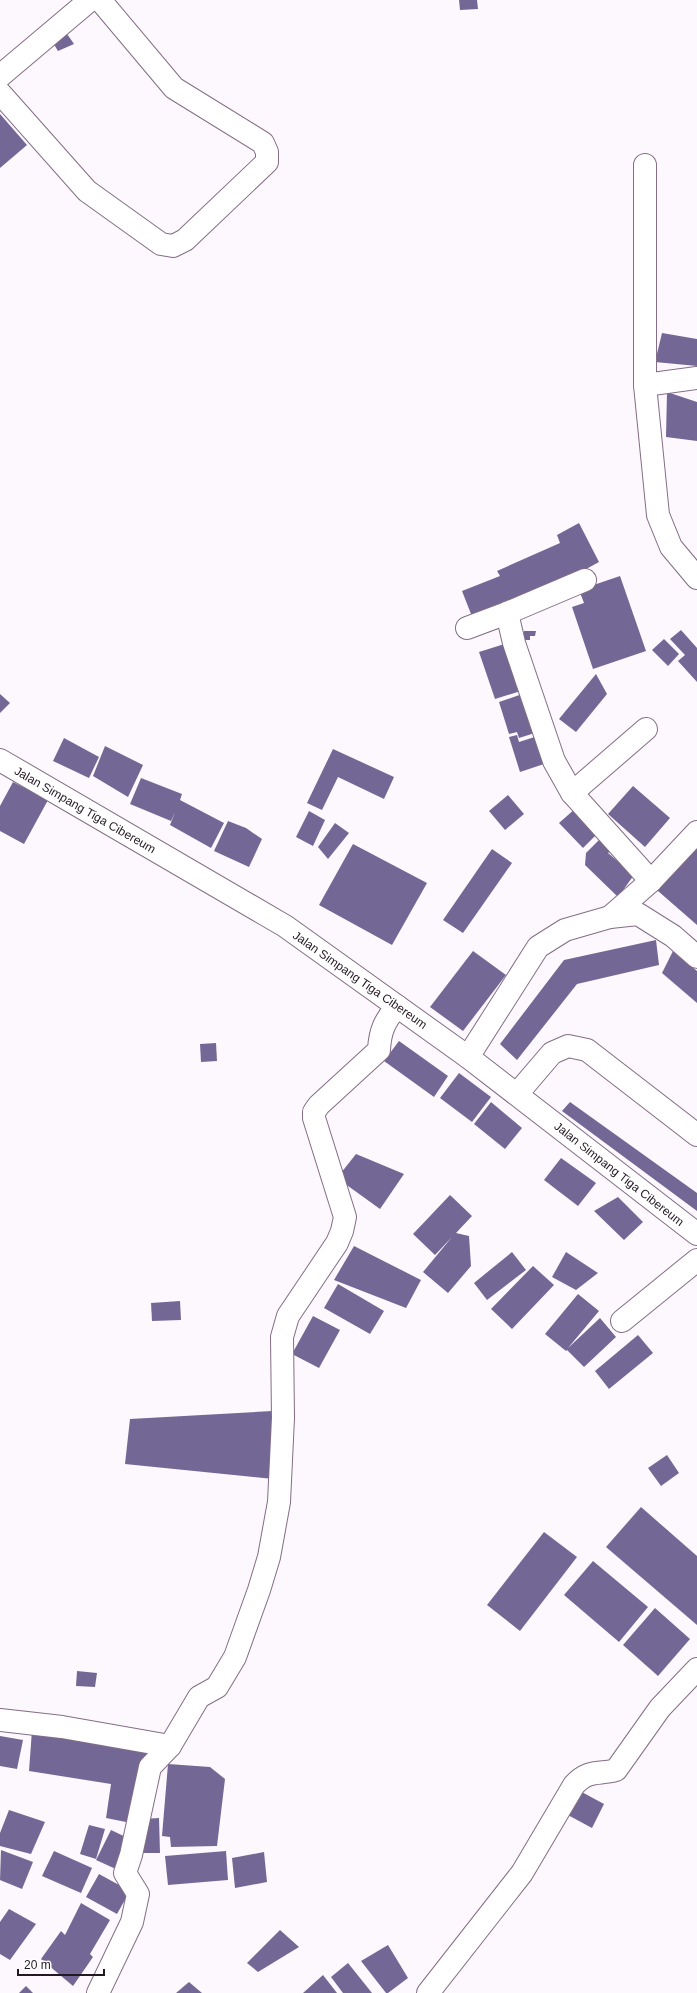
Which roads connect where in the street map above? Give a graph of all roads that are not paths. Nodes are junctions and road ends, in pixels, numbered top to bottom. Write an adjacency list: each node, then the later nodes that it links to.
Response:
1 (90, 0): 3 (street)
2 (100, 0): 4 (street)
3 (0, 76)
4 (0, 93)
5 (645, 165): 7 (street)
6 (697, 378): 7 (street)
7 (645, 385): 8 (street)
8 (697, 578)
9 (585, 580): 10 (street)
10 (507, 613): 11 (street); 14 (street)
11 (468, 628)
12 (646, 729): 14 (street)
13 (0, 760): 19 (street, Jalan Simpang Tiga Cibereum)
14 (572, 794): 16 (street)
15 (697, 832): 16 (street)
16 (651, 881): 17 (street)
17 (610, 917): 18 (street); 20 (street)
18 (697, 957)
19 (397, 1006): 20 (street, Jalan Simpang Tiga Cibereum); 28 (street)
20 (468, 1057): 21 (street, Jalan Simpang Tiga Cibereum)
21 (517, 1094): 22 (street); 23 (street, Jalan Simpang Tiga Cibereum)
22 (697, 1135)
23 (697, 1234)
24 (697, 1260): 25 (street)
25 (622, 1322)
26 (697, 1669): 30 (street)
27 (0, 1720): 28 (street)
28 (170, 1746): 29 (street)
29 (98, 1993)
30 (428, 1993)

